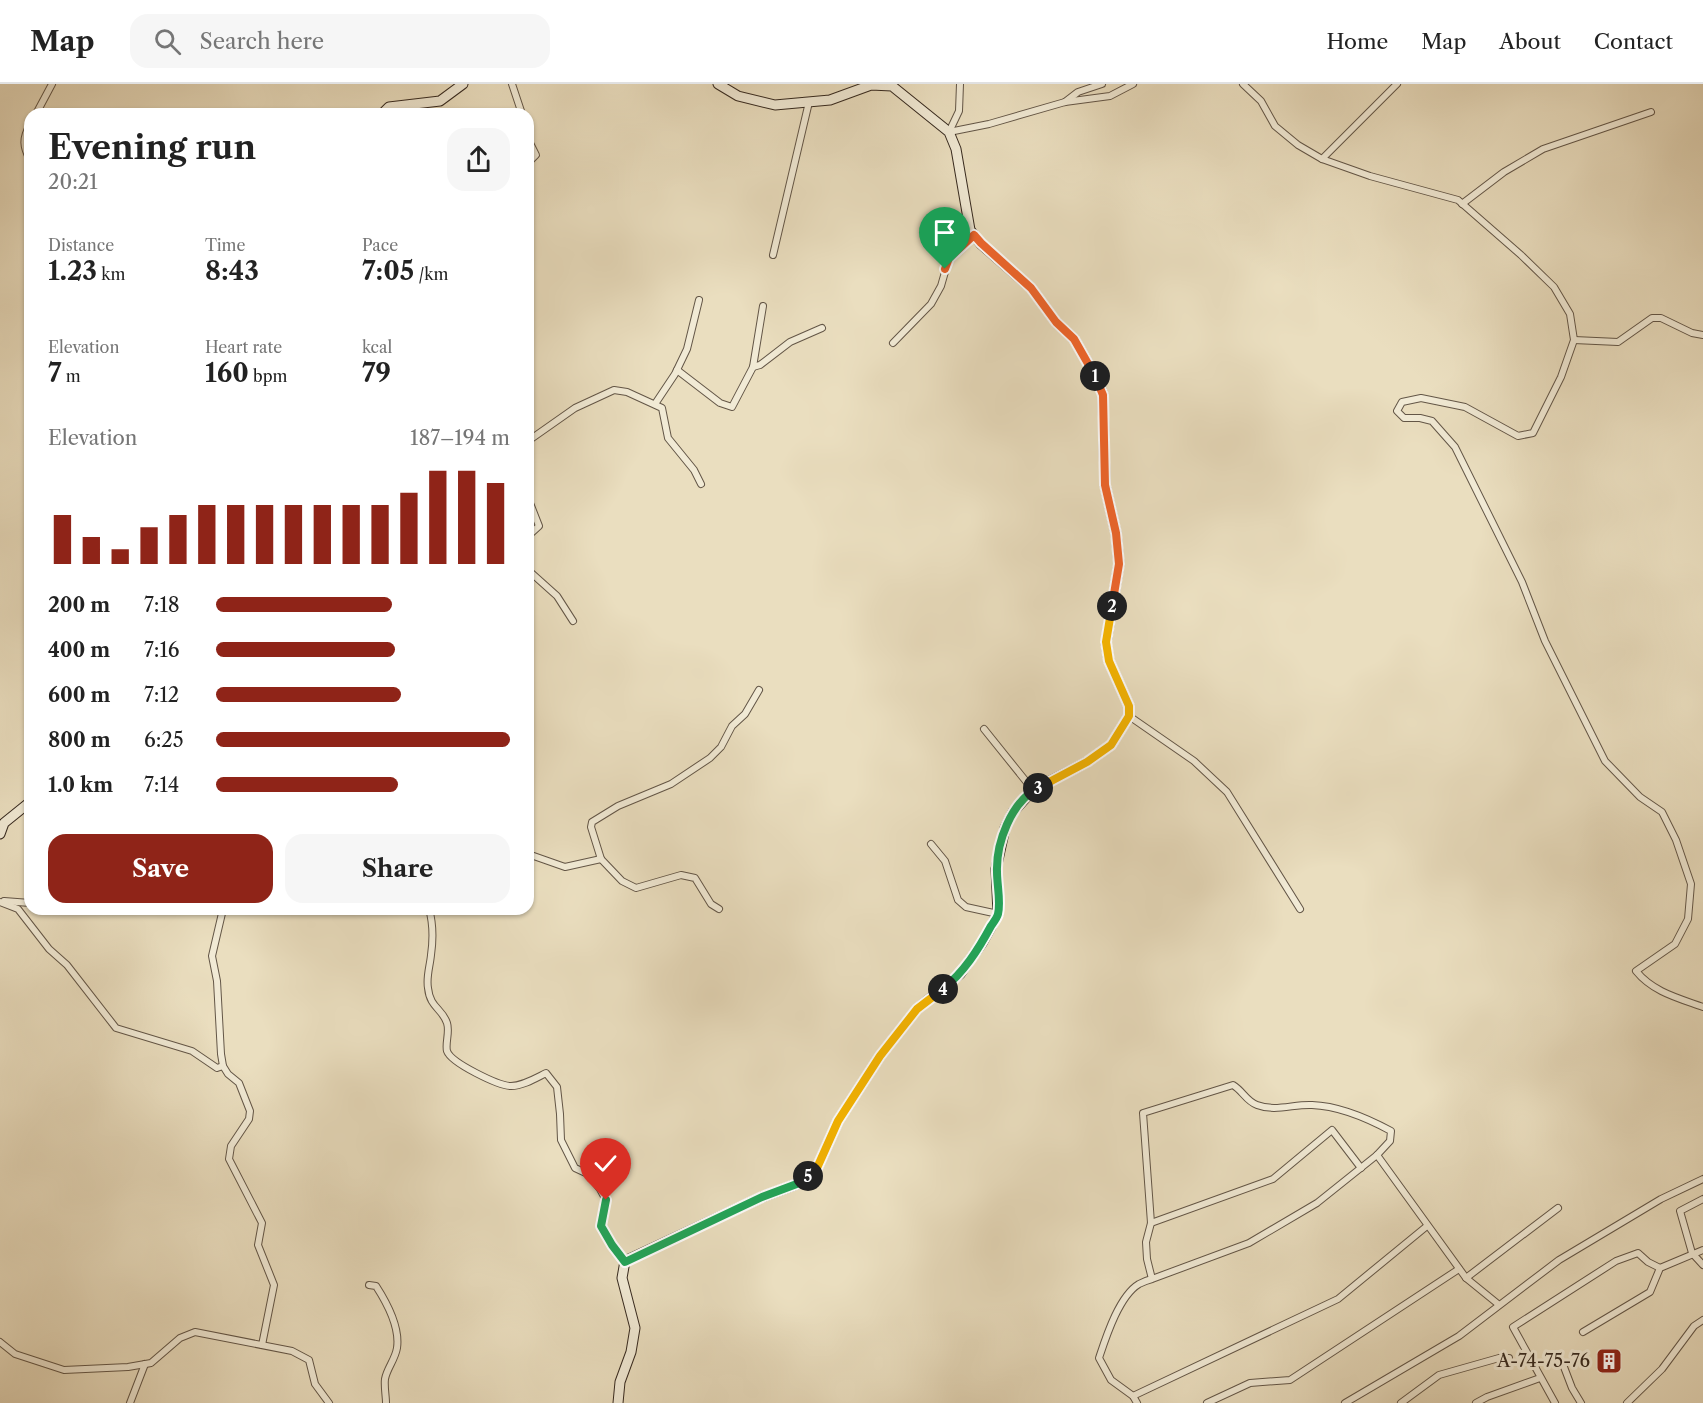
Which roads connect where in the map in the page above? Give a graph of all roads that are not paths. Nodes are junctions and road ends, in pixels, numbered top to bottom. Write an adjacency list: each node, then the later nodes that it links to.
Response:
1 (52, 84): 12 (street)
2 (463, 84): 13 (street)
3 (512, 84): 14 (street)
4 (718, 84): 10 (street)
5 (960, 84): 16 (street)
6 (1102, 84): 11 (street)
7 (1133, 84): 11 (street)
8 (1243, 84): 17 (street)
9 (1397, 84): 17 (street)
10 (809, 102): 16 (street); 20 (street)
11 (1065, 102): 16 (street)
12 (39, 108)
13 (388, 108)
14 (520, 108)
15 (1651, 112): 18 (street)
16 (949, 132): 19 (street)
17 (1322, 159): 18 (street)
18 (1462, 204): 25 (street)
19 (974, 235): 26 (street); 37 (street)
20 (773, 255)
21 (699, 300): 28 (street)
22 (763, 306): 27 (street)
23 (822, 328): 27 (street)
24 (1703, 335): 25 (street)
25 (1574, 340): 53 (street)
26 (893, 343)
27 (753, 367): 28 (street)
28 (677, 370): 29 (street)
29 (655, 404): 30 (street); 31 (street)
30 (534, 437)
31 (701, 484)
32 (534, 513): 33 (street)
33 (534, 531)
34 (534, 576): 35 (street)
35 (573, 621)
36 (759, 690): 45 (street)
37 (1129, 716): 39 (street); 49 (street)
38 (984, 729): 39 (street)
39 (1033, 790): 50 (street)
40 (24, 806): 41 (street)
41 (2, 822): 42 (street)
42 (0, 834)
43 (932, 844): 50 (street)
44 (534, 856): 45 (street)
45 (601, 859): 48 (street)
46 (0, 901): 47 (street); 54 (street)
47 (24, 903)
48 (719, 909)
49 (1300, 909)
50 (998, 914): 64 (street)
51 (222, 915): 54 (street)
52 (430, 915): 64 (street)
53 (1703, 1007)
54 (223, 1066): 75 (street)
55 (1377, 1155): 56 (street); 60 (street); 61 (street)
56 (1361, 1168): 60 (street); 69 (street)
57 (1703, 1179): 71 (street)
58 (1703, 1199): 63 (street)
59 (1558, 1208): 68 (street)
60 (1151, 1223): 69 (street)
61 (1426, 1226): 67 (street); 80 (street)
62 (1703, 1250): 63 (street)
63 (1692, 1253): 65 (street); 66 (street)
64 (625, 1262): 84 (street)
65 (1703, 1265)
66 (1660, 1268): 73 (street); 79 (street)
67 (1459, 1269): 68 (street); 86 (street)
68 (1466, 1278): 71 (street)
69 (1152, 1279): 80 (street)
70 (369, 1285): 83 (street)
71 (1498, 1304): 87 (street)
72 (1703, 1320): 92 (street)
73 (1583, 1332)
74 (0, 1342): 77 (street)
75 (262, 1345): 77 (street); 82 (street)
76 (1509, 1358): 88 (street)
77 (145, 1364): 81 (street)
78 (1564, 1367): 91 (street)
79 (1540, 1378): 89 (street); 90 (street)
80 (1133, 1396): 85 (street)
81 (130, 1403)
82 (329, 1403)
83 (386, 1403)
84 (618, 1403)
85 (1137, 1403)
86 (1207, 1403)
87 (1345, 1403)
88 (1401, 1403)
89 (1476, 1403)
90 (1555, 1403)
91 (1581, 1403)
92 (1627, 1403)

